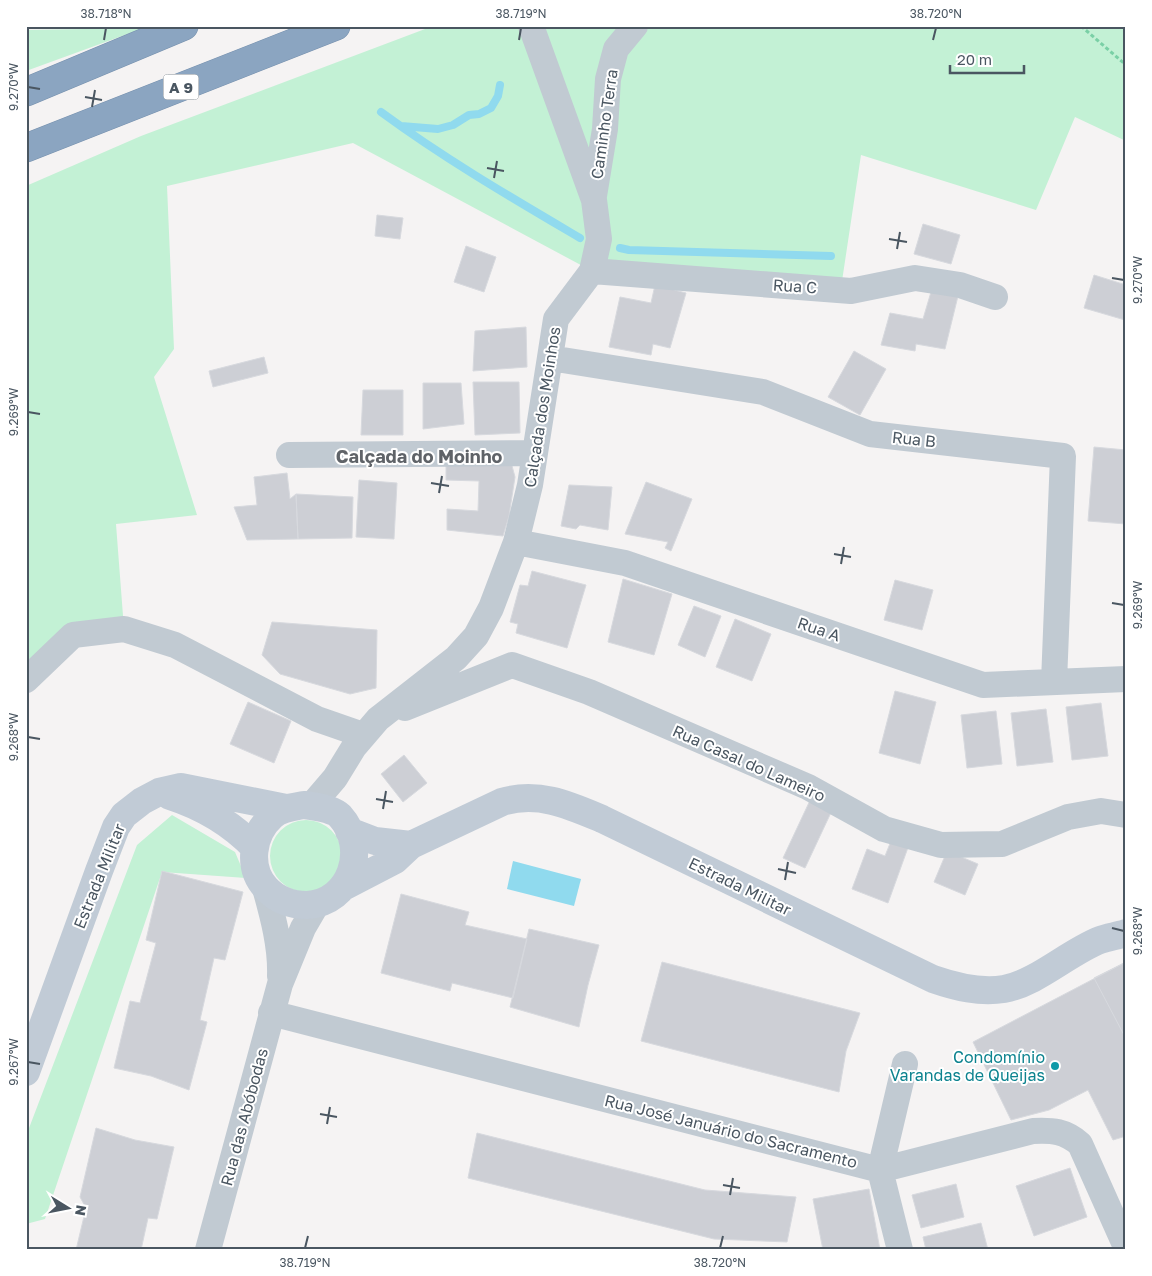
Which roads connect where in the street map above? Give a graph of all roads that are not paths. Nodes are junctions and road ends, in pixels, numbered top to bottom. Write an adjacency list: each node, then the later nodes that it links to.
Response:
1 (184, 26): 5 (highway)
2 (336, 26): 6 (highway, A 9)
3 (531, 26): 7 (street, Calçada dos Moinhos)
4 (635, 26): 7 (street, Caminho Terra)
5 (26, 92)
6 (26, 148)
7 (594, 200): 8 (street, Calçada dos Moinhos)
8 (592, 271): 9 (street, Rua C); 10 (street, Calçada dos Moinhos)
9 (995, 297)
10 (550, 358): 11 (street, Calçada dos Moinhos); 16 (street, Rua B)
11 (534, 453): 12 (street); 13 (street, Calçada dos Moinhos)
12 (289, 456)
13 (516, 542): 16 (street, Rua A); 17 (street, Calçada dos Moinhos)
14 (1126, 679): 16 (street, Rua A)
15 (26, 680): 17 (street)
16 (1054, 682)
17 (365, 733): 19 (street); 20 (street, Rua Casal do Lameiro); 21 (street)
18 (159, 792): 19 (street, Estrada Militar); 23 (street); 31 (street, Estrada Militar)
19 (298, 807): 21 (street); 23 (street)
20 (1126, 815)
21 (344, 823): 22 (street); 24 (street)
22 (411, 845): 24 (street, Estrada Militar); 27 (street, Estrada Militar)
23 (255, 848): 25 (street)
24 (344, 887): 26 (street)
25 (265, 888): 26 (street); 28 (street, Rua das Abóbodas)
26 (317, 904): 28 (street, Rua das Abóbodas)
27 (1126, 933)
28 (280, 984): 29 (street, Rua das Abóbodas)
29 (272, 1012): 32 (street, Rua José Januário do Sacramento); 34 (street, Rua das Abóbodas)
30 (905, 1064): 32 (street)
31 (26, 1072)
32 (880, 1170): 33 (street, Rua José Januário do Sacramento); 35 (street)
33 (1126, 1247)
34 (208, 1250)
35 (900, 1250)

